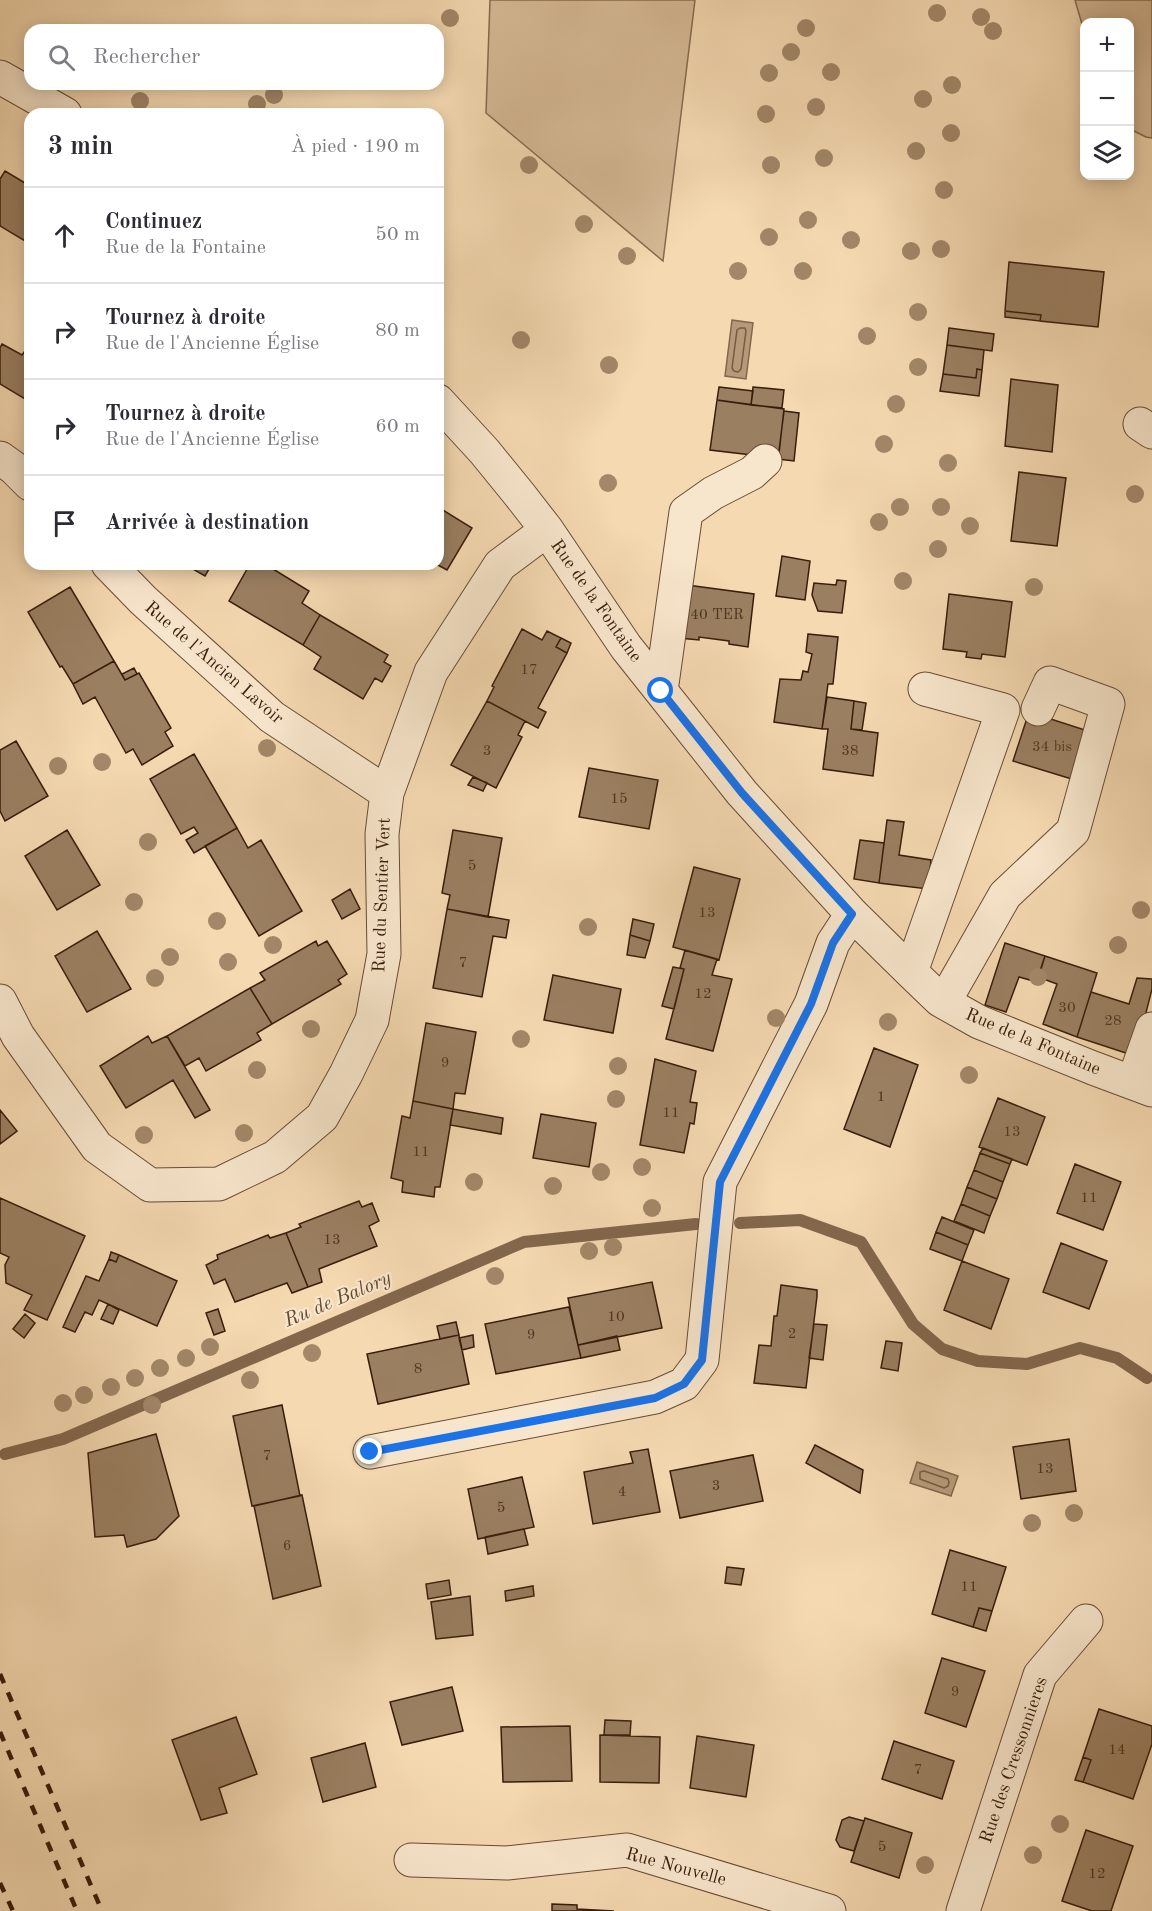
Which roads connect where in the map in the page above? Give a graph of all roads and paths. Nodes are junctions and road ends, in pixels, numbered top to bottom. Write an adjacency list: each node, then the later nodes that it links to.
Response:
1 (0, 78): 2 (street)
2 (54, 108)
3 (444, 408): 7 (street, Rue de la Fontaine)
4 (0, 458): 6 (street)
5 (765, 461): 10 (street)
6 (24, 478)
7 (547, 530): 10 (street, Rue de la Fontaine); 12 (street, Rue du Sentier Vert)
8 (114, 570): 12 (street, Rue de l'Ancien Lavoir)
9 (925, 689): 14 (street)
10 (661, 691): 13 (street, Rue de la Fontaine)
11 (1038, 709): 16 (street)
12 (387, 793): 15 (street, Rue du Sentier Vert)
13 (852, 914): 14 (street, Rue de la Fontaine); 19 (street)
14 (911, 972): 16 (street, Rue de la Fontaine)
15 (0, 1000)
16 (944, 1002): 18 (street, Rue de la Fontaine)
17 (1152, 1029): 18 (street)
18 (1142, 1086)
19 (370, 1452)
20 (1086, 1621): 23 (street, Rue des Cressonnieres)
21 (411, 1860): 22 (street, Rue Nouvelle)
22 (829, 1911)
23 (963, 1911)

